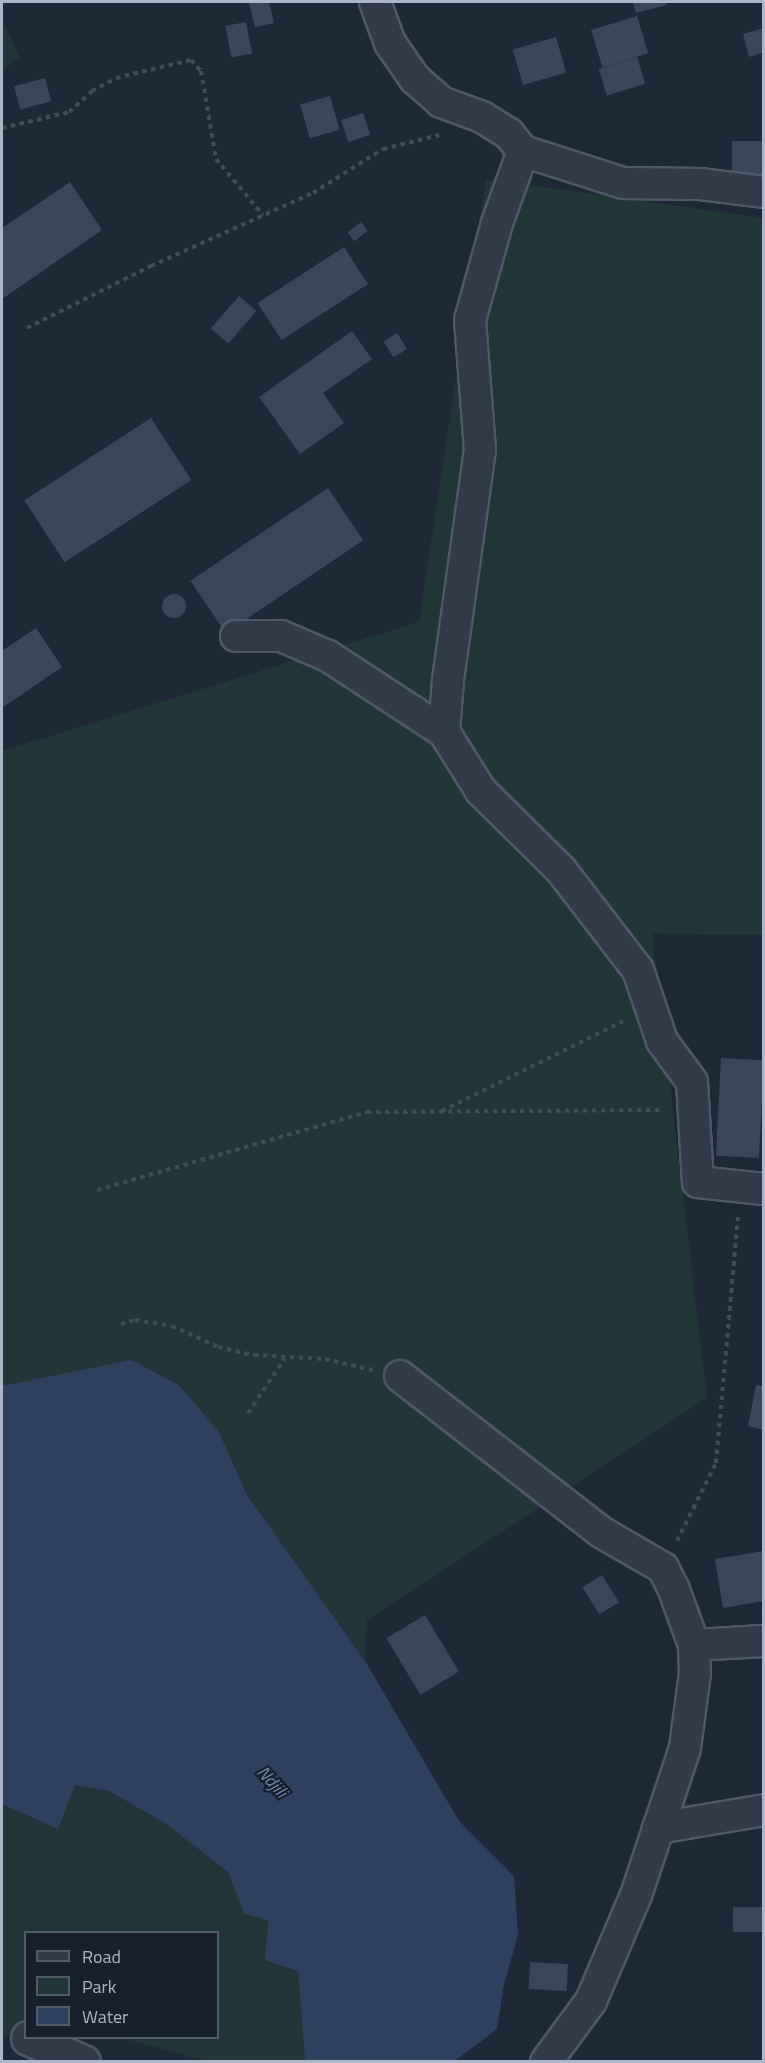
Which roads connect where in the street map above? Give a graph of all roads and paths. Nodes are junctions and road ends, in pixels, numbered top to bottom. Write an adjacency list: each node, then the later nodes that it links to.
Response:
1 (375, 2): 4 (street)
2 (2, 128): 6 (path)
3 (444, 133): 6 (path)
4 (523, 151): 5 (street); 9 (street)
5 (764, 192)
6 (263, 215): 7 (path)
7 (27, 328)
8 (236, 636): 9 (street)
9 (444, 732): 10 (street)
10 (650, 1008): 11 (street); 12 (path)
11 (693, 1110): 12 (path); 13 (street)
12 (441, 1111): 14 (path)
13 (752, 1187): 19 (path)
14 (97, 1190)
15 (121, 1324): 16 (path)
16 (285, 1357): 17 (path); 18 (path)
17 (400, 1376): 19 (street)
18 (248, 1413)
19 (663, 1568): 21 (street)
20 (764, 1641): 21 (street)
21 (694, 1645): 23 (street)
22 (764, 1810): 23 (street)
23 (658, 1828): 28 (street)
24 (2, 2026): 25 (street)
25 (24, 2036)
26 (32, 2039): 27 (street)
27 (83, 2061)
28 (546, 2061)

